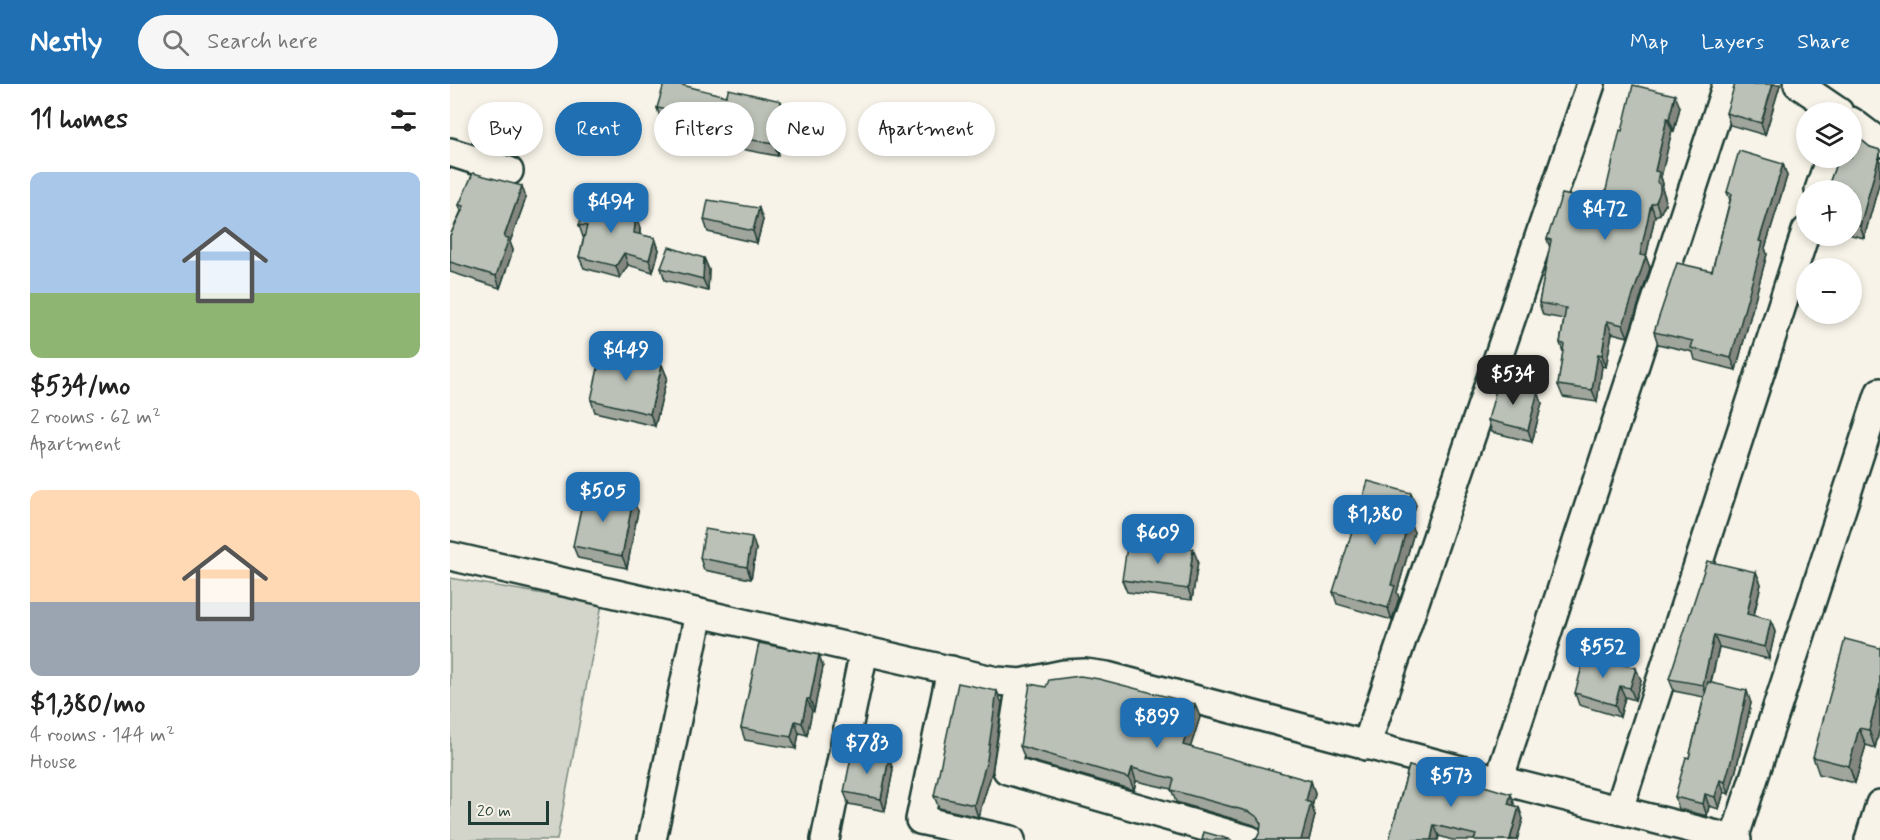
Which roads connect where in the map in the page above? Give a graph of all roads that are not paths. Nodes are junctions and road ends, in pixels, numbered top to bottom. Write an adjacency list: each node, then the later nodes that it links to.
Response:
1 (1591, 84): 16 (street)
2 (1727, 84): 17 (street)
3 (1798, 84): 4 (street)
4 (1824, 102)
5 (1862, 129): 6 (street)
6 (1880, 143)
7 (450, 152): 8 (street)
8 (509, 171)
9 (1801, 246): 19 (street)
10 (1880, 392): 24 (street)
11 (450, 556): 12 (street)
12 (699, 613): 13 (street); 20 (street)
13 (864, 651): 14 (street); 21 (street)
14 (951, 670): 15 (street); 22 (street)
15 (1021, 683): 16 (street); 23 (street)
16 (1366, 746): 17 (street)
17 (1499, 780): 19 (street)
18 (1880, 804): 25 (street)
19 (1619, 809): 24 (street)
20 (652, 840)
21 (825, 840)
22 (1011, 840)
23 (1250, 840)
24 (1736, 840)
25 (1869, 840)

